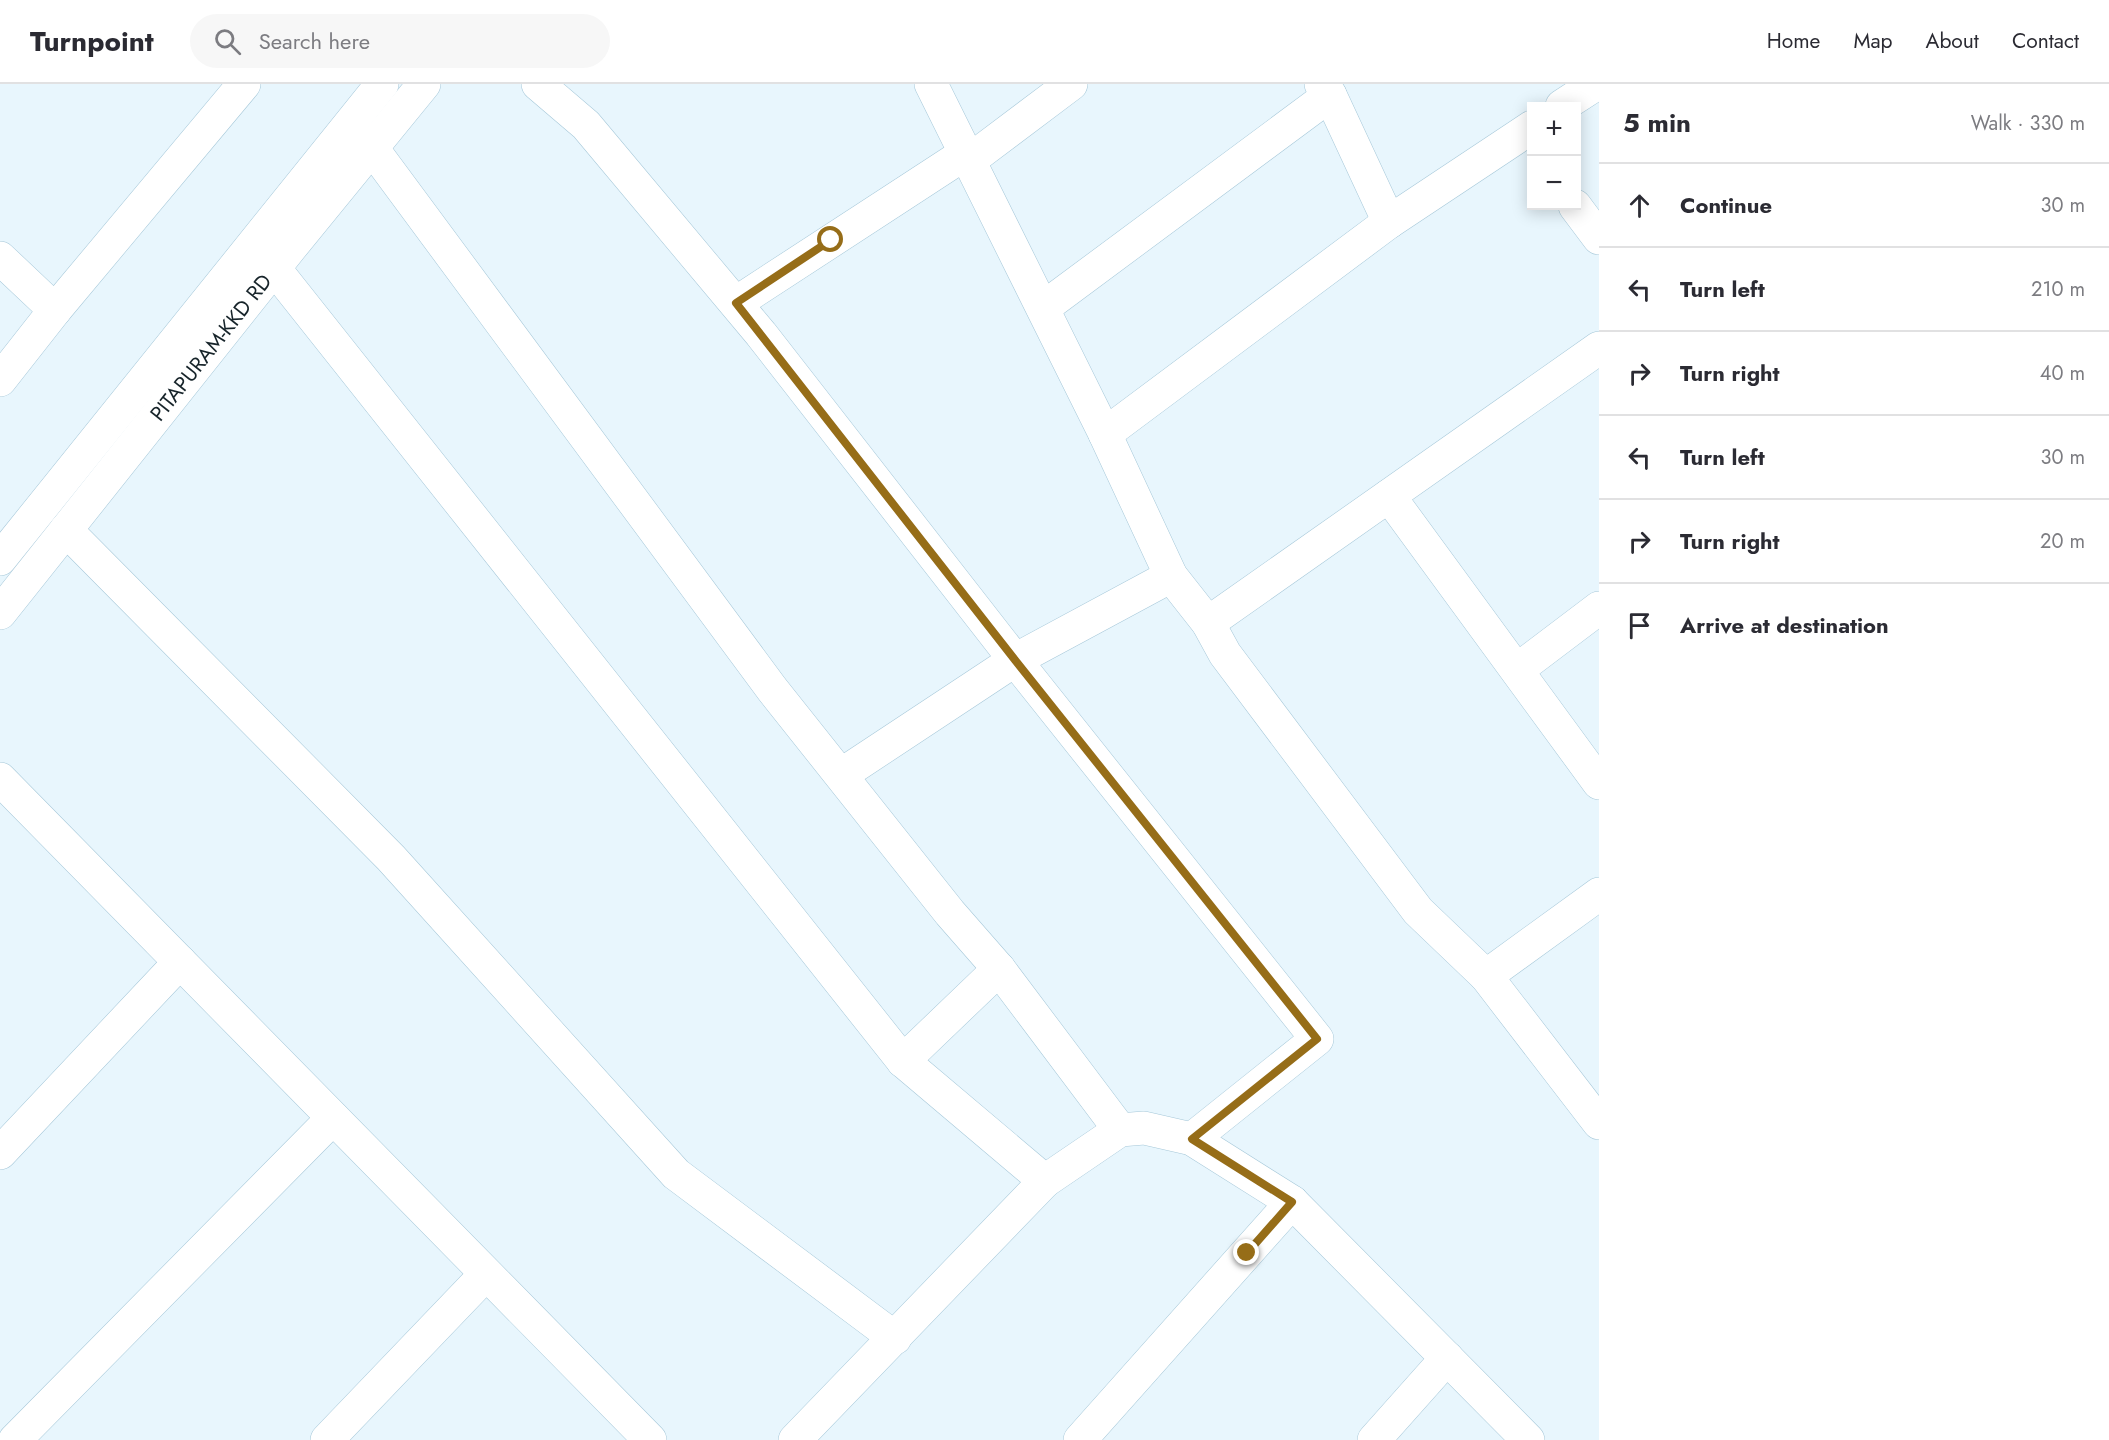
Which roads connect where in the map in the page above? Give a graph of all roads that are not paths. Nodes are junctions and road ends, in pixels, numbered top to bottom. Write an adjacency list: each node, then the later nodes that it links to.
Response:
1 (244, 84): 20 (main road)
2 (382, 84): 26 (main road)
3 (424, 84): 11 (main road, PITAPURAM-KKD RD)
4 (538, 84): 18 (main road)
5 (931, 84): 12 (main road)
6 (1071, 84): 12 (main road)
7 (1596, 84): 9 (main road)
8 (1326, 90): 14 (main road); 19 (main road)
9 (1568, 102)
10 (1527, 136): 14 (main road)
11 (372, 148): 17 (main road, PITAPURAM-KKD RD); 33 (main road)
12 (968, 156): 18 (main road); 19 (main road)
13 (1578, 210): 15 (main road)
14 (1389, 222): 23 (main road)
15 (1599, 238)
16 (0, 258): 20 (main road)
17 (274, 268): 25 (main road, PITAPURAM-KKD RD); 40 (main road)
18 (736, 303): 31 (main road)
19 (1043, 308): 23 (main road)
20 (55, 310): 22 (main road)
21 (1599, 348): 24 (main road)
22 (0, 380)
23 (1105, 434): 27 (main road)
24 (1389, 496): 30 (main road); 32 (main road)
25 (66, 530): 29 (main road, PITAPURAM-KKD RD); 49 (main road)
26 (0, 559)
27 (1171, 576): 30 (main road); 31 (main road)
28 (1599, 608): 32 (main road)
29 (0, 613)
30 (1208, 623): 39 (main road)
31 (1015, 660): 33 (main road); 44 (main road)
32 (1517, 670): 35 (main road)
33 (841, 775): 38 (main road)
34 (0, 779): 37 (main road)
35 (1599, 783)
36 (1599, 894): 39 (main road)
37 (180, 962): 41 (main road); 45 (main road)
38 (999, 969): 40 (main road); 43 (main road)
39 (1486, 976): 42 (main road)
40 (903, 1061): 46 (main road)
41 (333, 1118): 48 (main road); 51 (main road)
42 (1599, 1123)
43 (1120, 1130): 44 (main road); 46 (main road)
44 (1192, 1139): 47 (main road)
45 (0, 1153)
46 (1045, 1181): 49 (main road)
47 (1292, 1202): 50 (main road); 55 (main road)
48 (486, 1274): 52 (main road); 53 (main road)
49 (895, 1338): 54 (main road)
50 (1447, 1358): 56 (main road); 57 (main road)
51 (15, 1440)
52 (327, 1440)
53 (650, 1440)
54 (795, 1440)
55 (1080, 1440)
56 (1374, 1440)
57 (1528, 1440)

